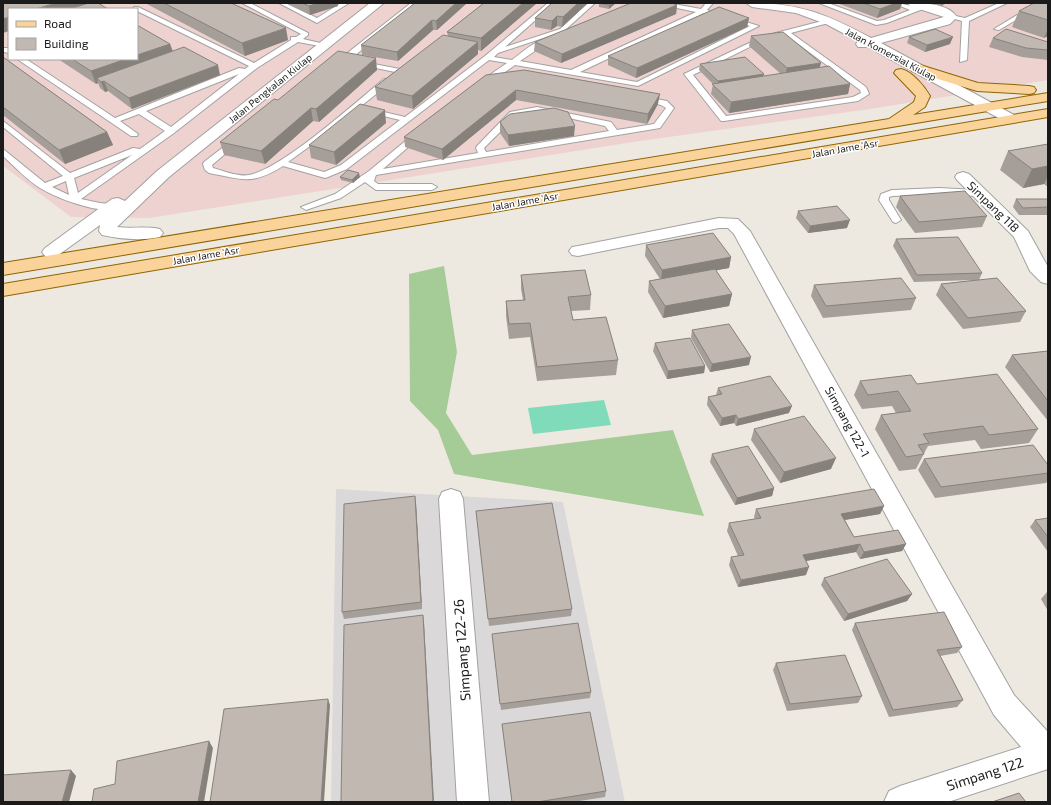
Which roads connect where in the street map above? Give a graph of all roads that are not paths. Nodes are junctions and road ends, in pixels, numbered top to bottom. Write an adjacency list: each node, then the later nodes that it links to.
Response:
1 (245, 3): 26 (lane)
2 (282, 3): 13 (lane)
3 (378, 3): 28 (street, Jalan Pengkalan Kiulap)
4 (415, 3): 46 (lane)
5 (552, 3): 30 (lane)
6 (592, 3): 30 (lane)
7 (656, 3): 17 (lane)
8 (710, 3): 17 (lane)
9 (822, 3): 15 (lane)
10 (896, 3): 15 (lane)
11 (1004, 3): 19 (lane)
12 (1042, 3): 22 (lane)
13 (343, 4)
14 (758, 4): 20 (street, Jalan Komersial Kiulap); 21 (street, Jalan Komersial Kiulap)
15 (919, 7): 18 (street)
16 (138, 9): 34 (lane)
17 (703, 11): 35 (lane); 37 (lane)
18 (951, 18): 19 (lane); 27 (street)
19 (966, 20): 32 (lane)
20 (830, 21): 21 (lane); 27 (street, Jalan Komersial Kiulap)
21 (812, 26): 24 (lane); 29 (street, Jalan Komersial Kiulap)
22 (997, 29)
23 (575, 30): 33 (lane)
24 (786, 32): 40 (lane); 40 (lane)
25 (285, 36): 26 (lane)
26 (297, 40): 28 (lane); 34 (lane)
27 (870, 42): 29 (street); 36 (street, Jalan Komersial Kiulap)
28 (325, 45): 66 (street, Jalan Pengkalan Kiulap)
29 (852, 47): 38 (street, Jalan Komersial Kiulap)
30 (490, 56): 33 (lane); 51 (lane)
31 (22, 60): 52 (lane)
32 (963, 60)
33 (514, 63): 37 (lane); 39 (lane)
34 (254, 66): 48 (lane); 56 (lane)
35 (669, 68): 37 (lane); 40 (lane)
36 (917, 68): 43 (main road); 50 (street, Jalan Komersial Kiulap)
37 (573, 72)
38 (902, 73): 47 (street, Jalan Komersial Kiulap); 53 (main road)
39 (494, 74): 41 (lane); 42 (lane)
40 (688, 74)
41 (510, 76)
42 (476, 89)
43 (1048, 90)
44 (1048, 96): 50 (main road, Jalan Jame 'Asr)
45 (633, 97): 57 (lane)
46 (354, 107): 51 (lane); 64 (lane)
47 (968, 110): 50 (street, Jalan Komersial Kiulap); 53 (main road, Jalan Jame 'Asr)
48 (140, 111): 52 (lane); 56 (lane)
49 (1048, 113): 50 (main road, Jalan Jame 'Asr)
50 (990, 115): 82 (main road, Jalan Jame 'Asr)
51 (408, 120): 64 (lane)
52 (114, 121): 59 (lane)
53 (890, 122): 61 (main road, Jalan Jame 'Asr)
54 (3, 123): 67 (lane)
55 (427, 128): 65 (lane)
56 (171, 130): 60 (lane)
57 (616, 132): 63 (lane); 63 (lane)
58 (244, 133): 64 (lane)
59 (134, 134)
60 (152, 144): 67 (lane); 72 (lane)
61 (736, 148): 70 (main road); 81 (main road, Jalan Jame 'Asr)
62 (3, 152): 69 (lane)
63 (484, 155): 65 (lane)
64 (282, 163)
65 (372, 172): 70 (lane); 74 (lane)
66 (163, 174): 73 (street); 75 (street)
67 (69, 177): 69 (lane); 72 (lane)
68 (963, 178): 71 (street, Simpang 118)
69 (44, 187): 72 (lane)
70 (432, 187): 74 (main road)
71 (977, 193): 76 (lane); 83 (street, Simpang 118)
72 (76, 199): 75 (lane)
73 (131, 205): 75 (lane); 77 (street)
74 (306, 207): 77 (main road)
75 (108, 209): 79 (street)
76 (896, 220)
77 (154, 233): 79 (main road)
78 (578, 251): 87 (street, Simpang 122-1)
79 (51, 252): 80 (main road)
80 (3, 260)
81 (3, 269)
82 (104, 273): 84 (main road); 85 (main road, Jalan Jame 'Asr)
83 (1048, 278)
84 (3, 281)
85 (3, 290)
86 (451, 499): 88 (street, Simpang 122-26)
87 (1048, 753): 89 (street, Simpang 122)
88 (473, 802)
89 (900, 802)

